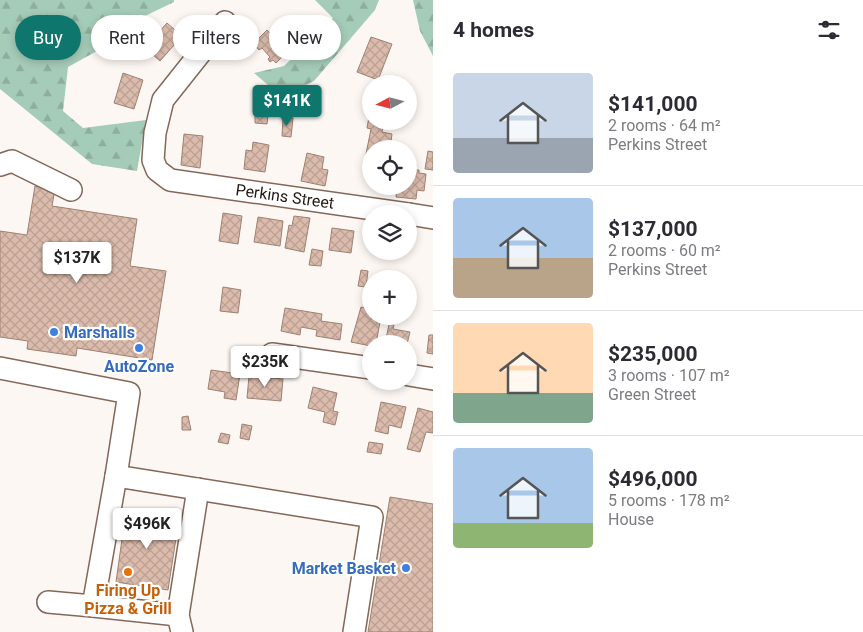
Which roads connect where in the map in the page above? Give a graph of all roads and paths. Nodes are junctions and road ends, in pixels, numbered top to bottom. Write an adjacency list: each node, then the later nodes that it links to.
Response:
1 (194, 60): 4 (street, Perkins Street)
2 (0, 165): 3 (street)
3 (71, 190)
4 (362, 207)
5 (417, 215): 6 (street, Perkins Street)
6 (433, 218)
7 (272, 354): 8 (street)
8 (362, 367)
9 (0, 368): 12 (street)
10 (417, 376): 11 (street)
11 (433, 379)
12 (116, 476): 13 (street); 15 (street)
13 (198, 489): 16 (street); 17 (street)
14 (48, 602): 15 (street)
15 (93, 606): 16 (street)
16 (180, 624)
17 (354, 632)

